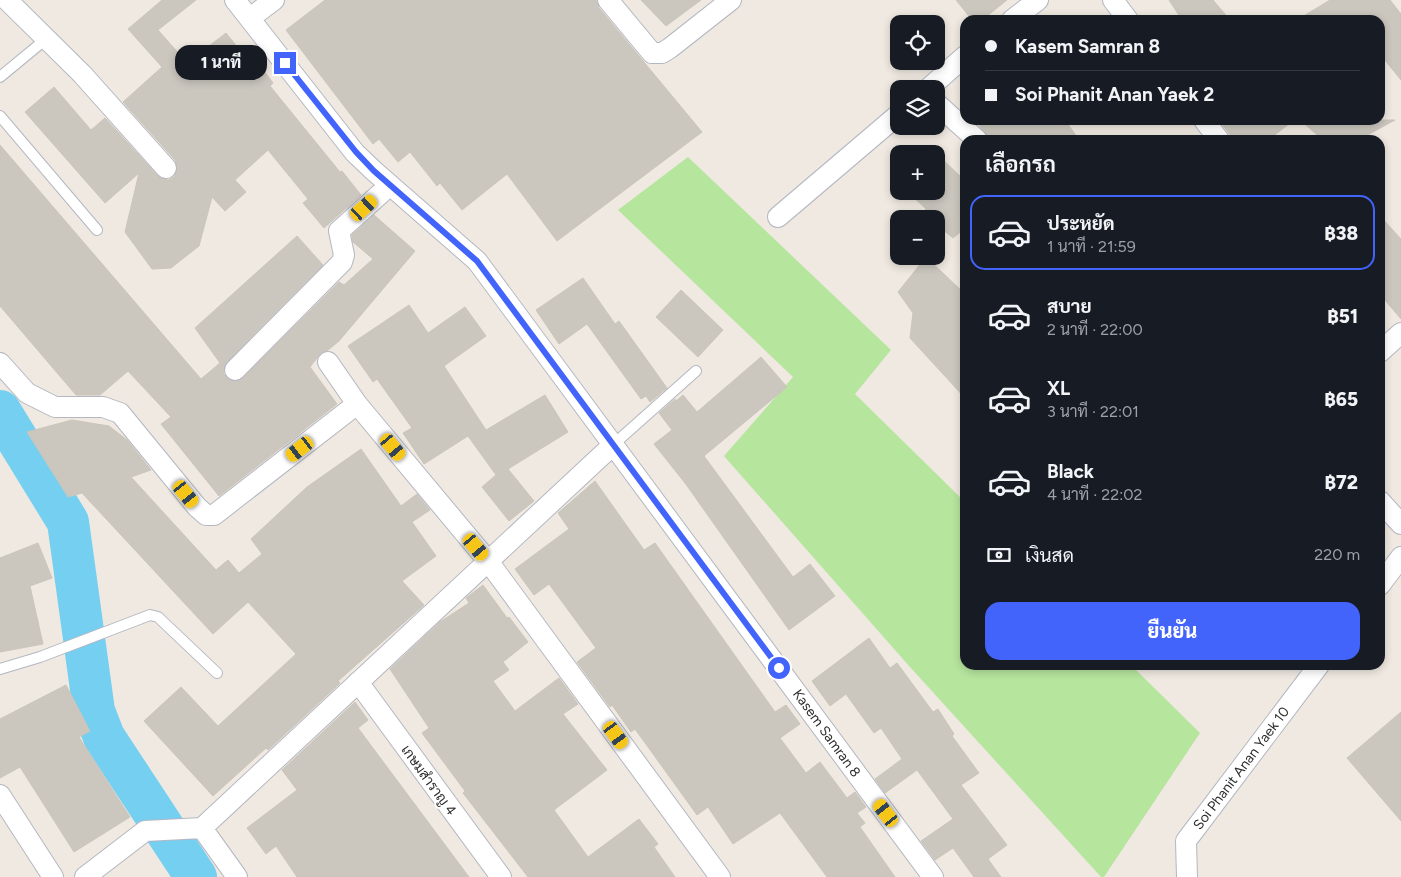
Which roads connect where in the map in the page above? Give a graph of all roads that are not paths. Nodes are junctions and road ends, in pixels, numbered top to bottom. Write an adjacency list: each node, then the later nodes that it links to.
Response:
1 (235, 0): 10 (street, Kasem Samran 8)
2 (274, 0): 10 (street)
3 (608, 0): 4 (street)
4 (730, 0)
5 (1038, 0): 8 (street)
6 (1113, 0): 9 (street)
7 (12, 2): 11 (street)
8 (1018, 15)
9 (1124, 15)
10 (250, 18): 22 (street, Kasem Samran 8)
11 (46, 39): 13 (lane); 21 (street)
12 (960, 60): 14 (street)
13 (0, 77)
14 (938, 80)
15 (945, 111): 19 (street)
16 (0, 116): 24 (lane)
17 (890, 122): 23 (street)
18 (1208, 125): 20 (street)
19 (971, 135)
20 (1216, 135)
21 (166, 168)
22 (390, 185): 29 (street); 32 (street, Kasem Samran 8)
23 (778, 217)
24 (97, 230)
25 (1401, 333): 26 (street)
26 (1385, 347)
27 (328, 362): 31 (street)
28 (0, 363): 31 (street)
29 (235, 370)
30 (696, 371): 32 (lane)
31 (357, 404): 36 (street)
32 (614, 444): 36 (street); 49 (street, Kasem Samran 8)
33 (1385, 506): 34 (street)
34 (1401, 524)
35 (1401, 557): 37 (street)
36 (488, 561): 41 (street); 48 (street)
37 (1385, 578)
38 (0, 669): 40 (lane)
39 (1315, 670): 50 (street, Soi Phanit Anan Yaek 10)
40 (217, 673)
41 (358, 682): 43 (street); 47 (street, เกษมสำราญ 4)
42 (0, 795): 44 (street)
43 (202, 828): 45 (street); 46 (street)
44 (53, 877)
45 (85, 877)
46 (237, 877)
47 (501, 877)
48 (720, 877)
49 (933, 877)
50 (1187, 877)

